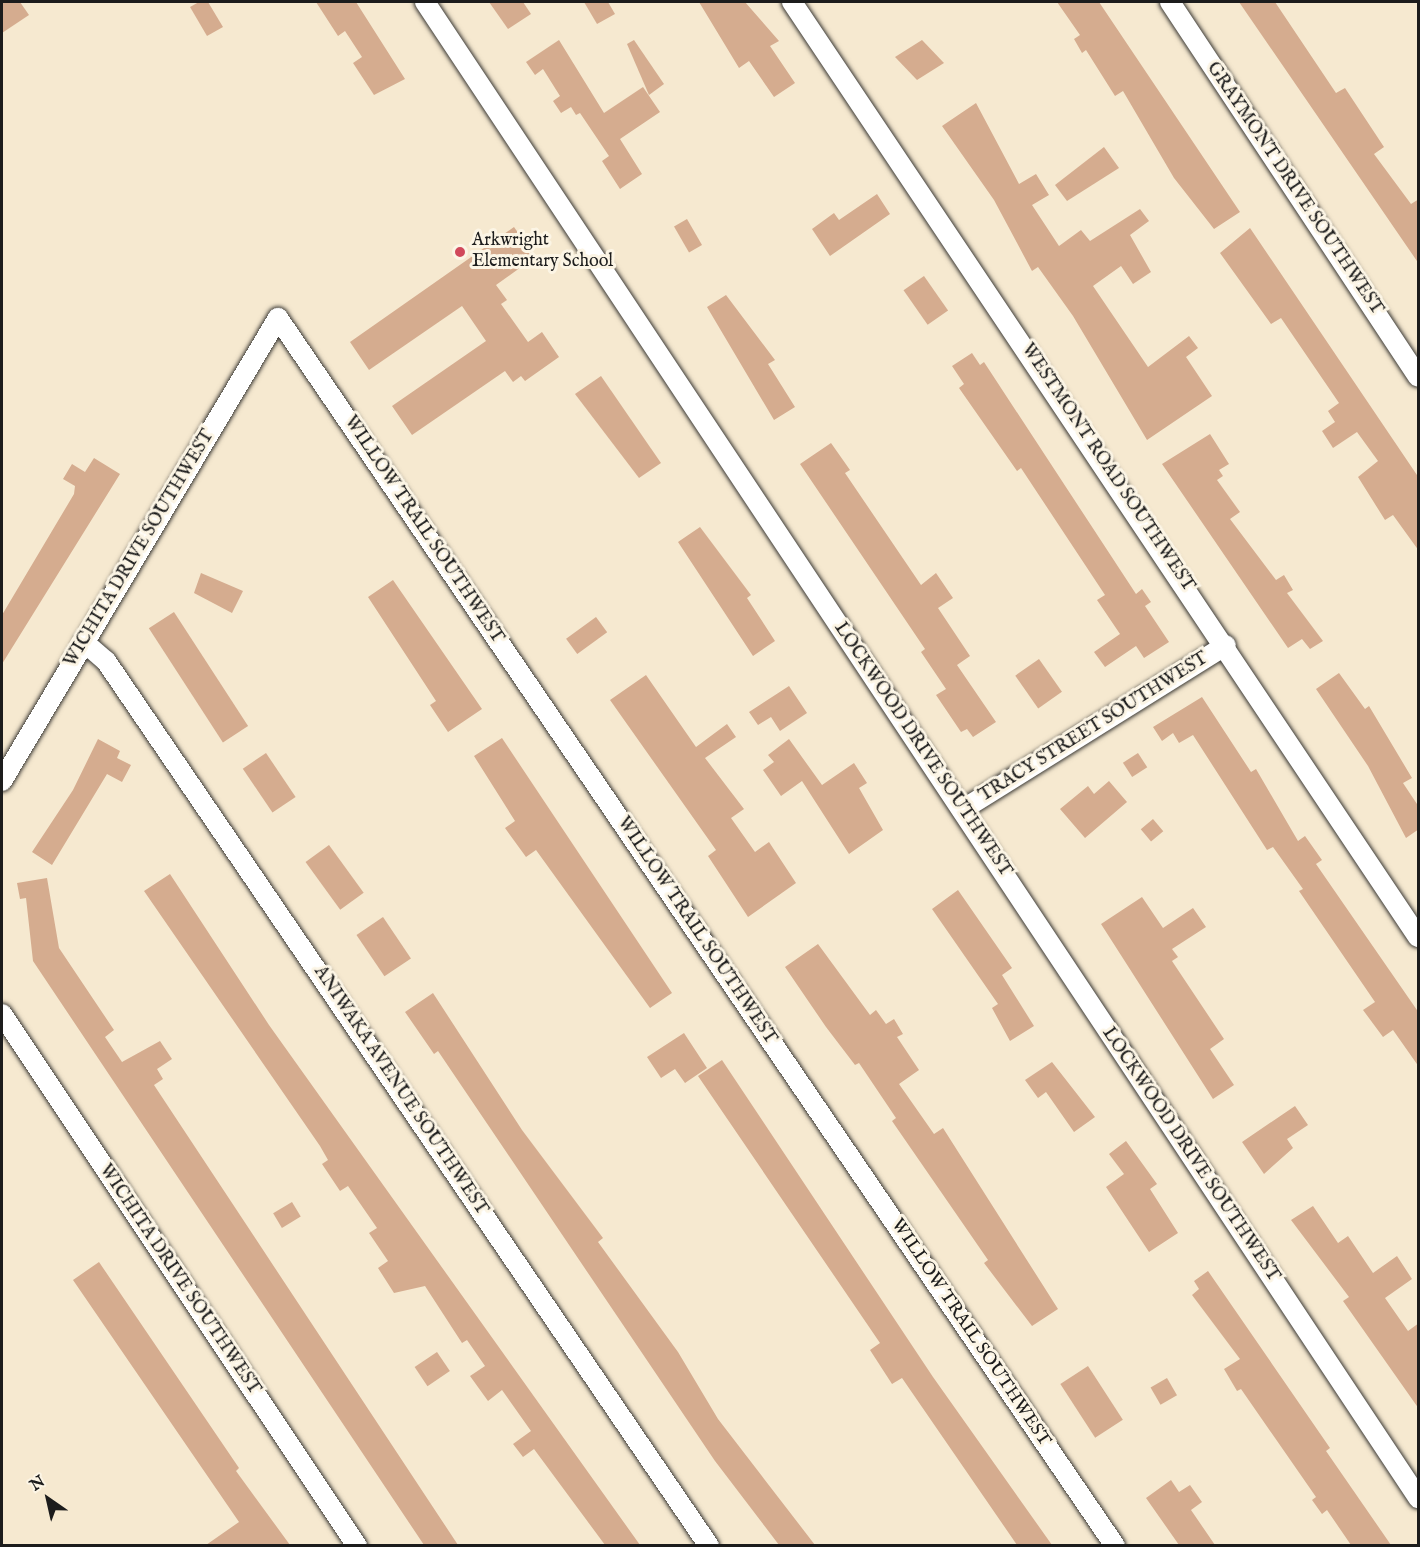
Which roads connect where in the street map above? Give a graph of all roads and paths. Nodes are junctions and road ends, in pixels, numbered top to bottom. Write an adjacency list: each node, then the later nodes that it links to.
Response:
1 (425, 2): 9 (street, LOCKWOOD DRIVE SOUTHWEST)
2 (792, 2): 7 (street, WESTMONT ROAD SOUTHWEST)
3 (1170, 2): 5 (street, GRAYMONT DRIVE SOUTHWEST)
4 (278, 318): 6 (street, WICHITA DRIVE SOUTHWEST); 15 (street, WILLOW TRAIL SOUTHWEST)
5 (1419, 376)
6 (84, 642): 8 (street, WICHITA DRIVE SOUTHWEST); 14 (street, ANIWAKA AVENUE SOUTHWEST)
7 (1226, 645): 9 (street, TRACY STREET SOUTHWEST); 10 (street, WESTMONT ROAD SOUTHWEST)
8 (2, 781)
9 (962, 810): 12 (street, LOCKWOOD DRIVE SOUTHWEST)
10 (1419, 937)
11 (2, 1014): 13 (street, WICHITA DRIVE SOUTHWEST)
12 (1419, 1498)
13 (357, 1545)
14 (709, 1545)
15 (1115, 1545)

